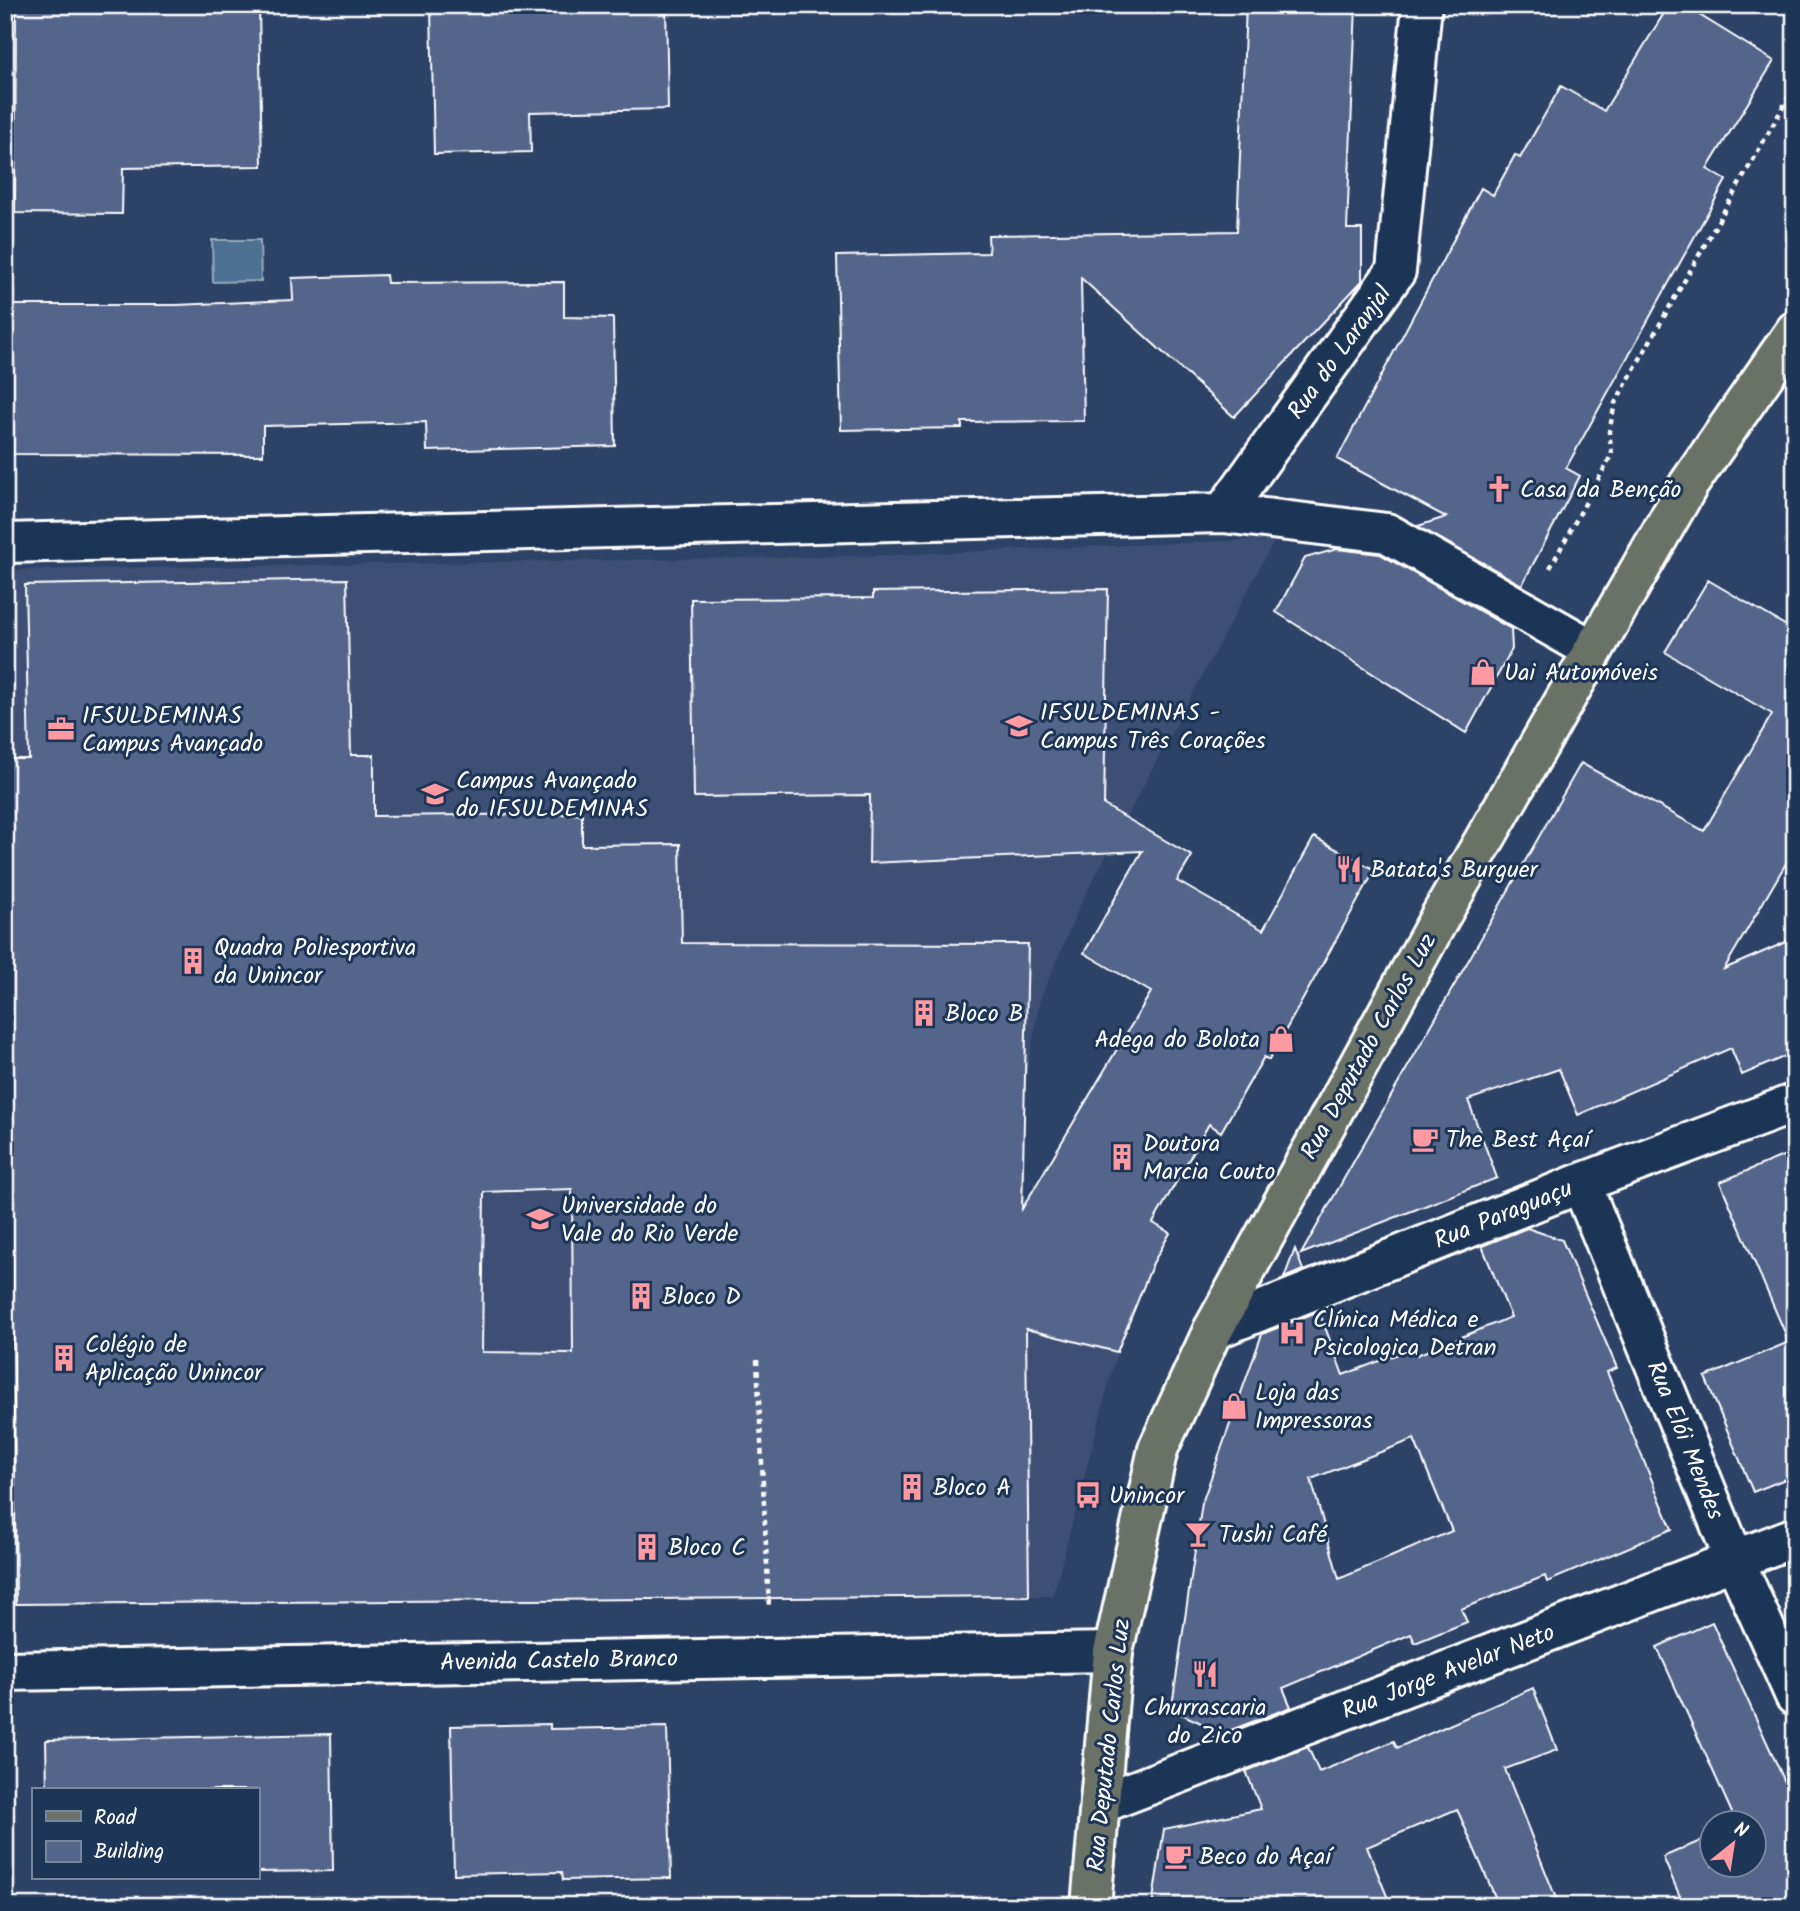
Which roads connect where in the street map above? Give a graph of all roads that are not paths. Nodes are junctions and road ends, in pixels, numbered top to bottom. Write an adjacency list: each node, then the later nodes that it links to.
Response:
1 (1422, 5): 3 (street, Rua do Laranjal)
2 (1795, 331): 5 (main road, Rua Deputado Carlos Luz)
3 (1223, 513): 4 (street); 5 (street)
4 (5, 543)
5 (1593, 650): 8 (main road, Rua Deputado Carlos Luz)
6 (1795, 1103): 7 (street, Rua Paraguaçu)
7 (1581, 1182): 8 (street, Rua Paraguaçu); 10 (street, Rua Elói Mendes)
8 (1213, 1330): 11 (main road, Rua Deputado Carlos Luz)
9 (1795, 1537): 10 (street, Rua Jorge Avelar Neto)
10 (1735, 1561): 13 (street, Rua Elói Mendes); 14 (street, Rua Jorge Avelar Neto)
11 (1113, 1652): 12 (street, Avenida Castelo Branco); 14 (main road, Rua Deputado Carlos Luz)
12 (5, 1671)
13 (1795, 1696)
14 (1100, 1804): 15 (main road, Rua Deputado Carlos Luz)
15 (1091, 1906)

